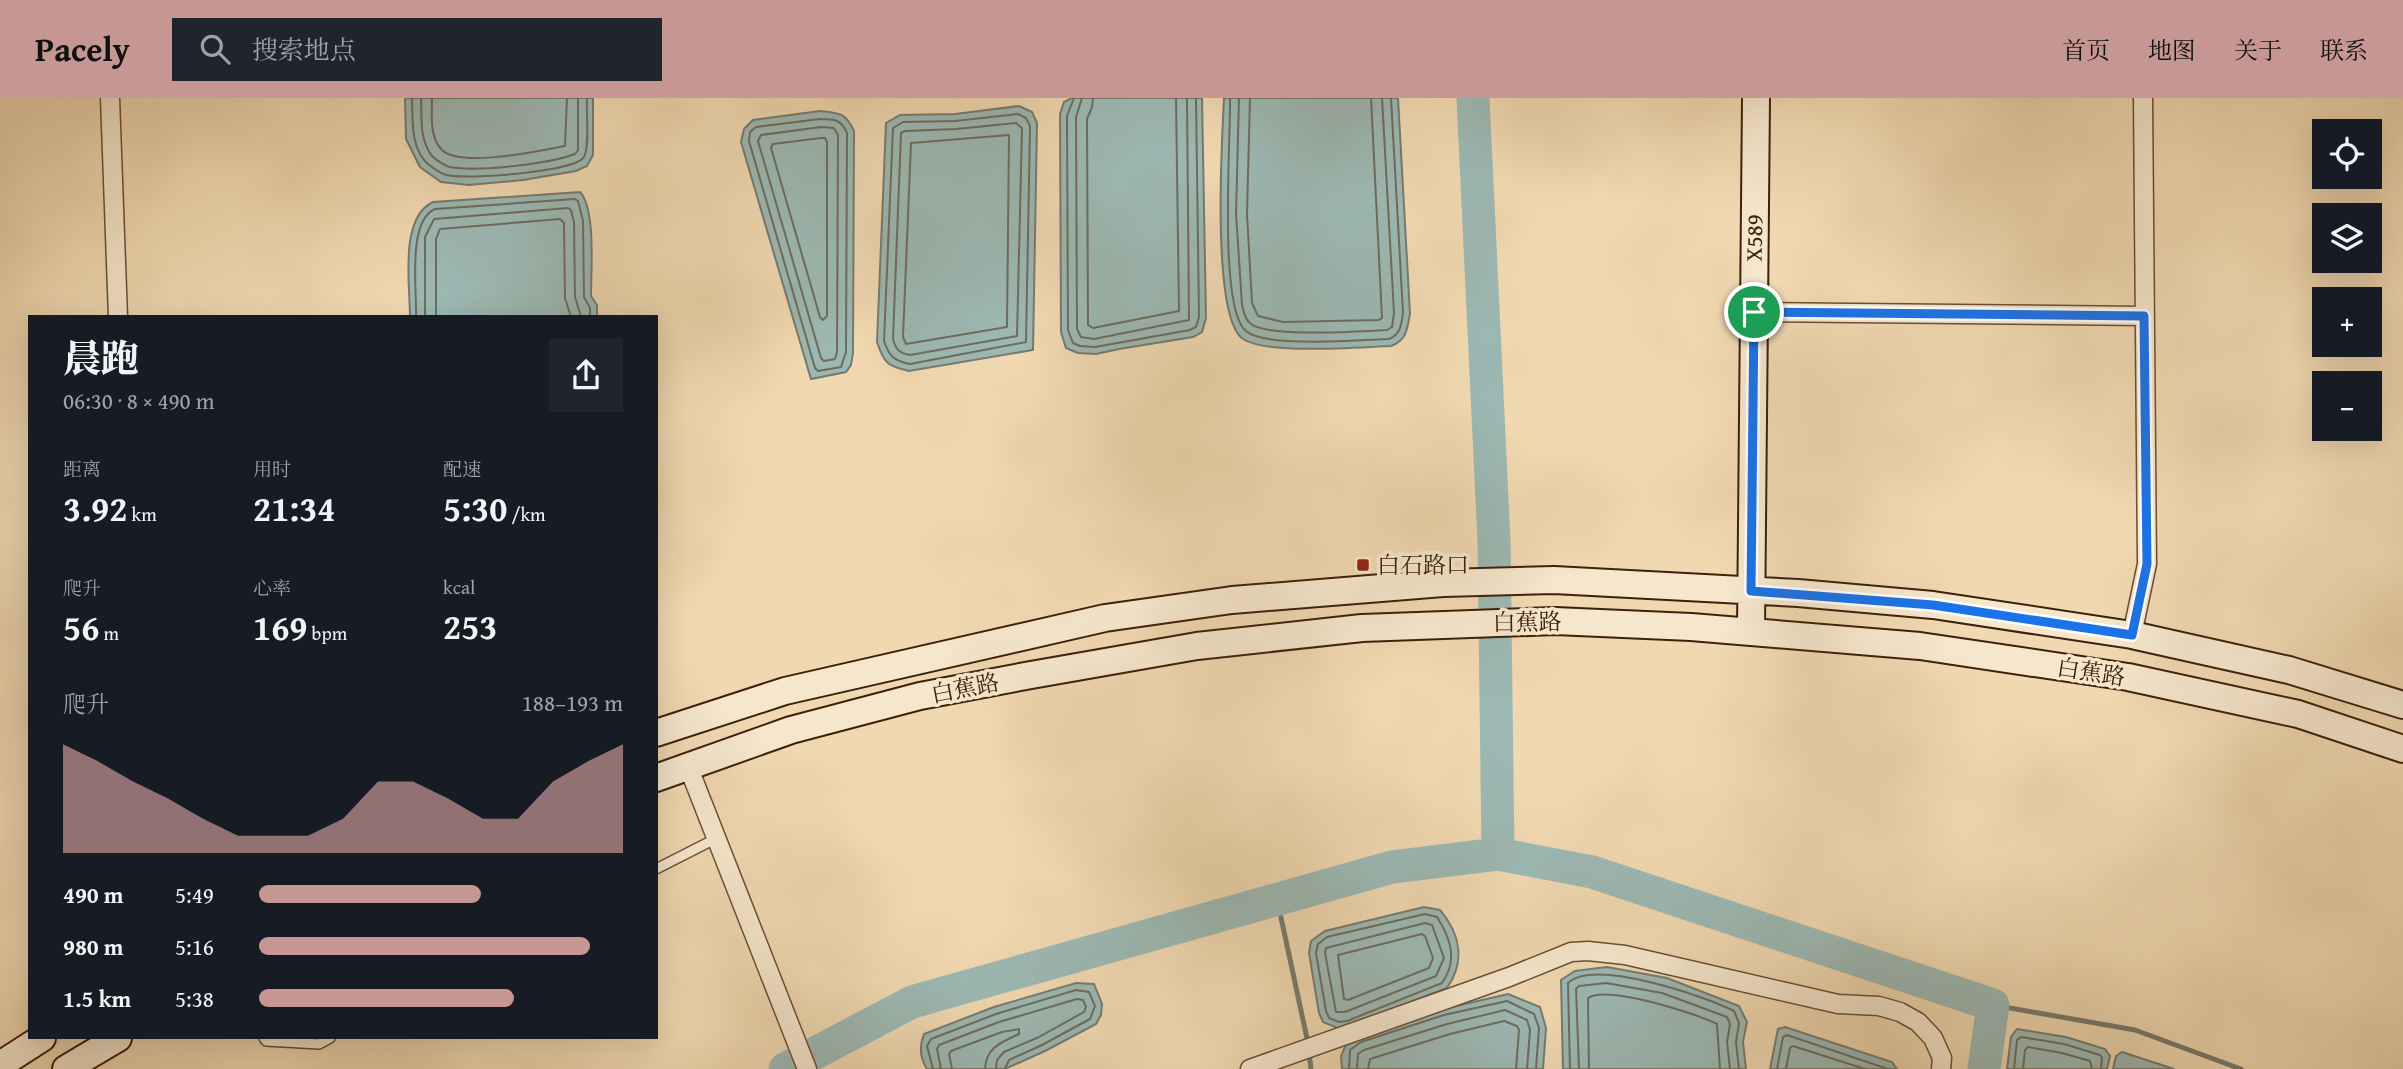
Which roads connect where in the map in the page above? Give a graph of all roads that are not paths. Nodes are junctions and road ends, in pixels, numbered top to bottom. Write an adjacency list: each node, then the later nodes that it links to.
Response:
1 (110, 98): 5 (street)
2 (1756, 98): 4 (main road, X589 / X589)
3 (2143, 98): 6 (street)
4 (1754, 312): 6 (street); 7 (main road, X589 / X589)
5 (118, 315)
6 (2144, 316): 9 (street)
7 (1751, 591): 8 (main road, X589 / X589); 9 (main road, 白蕉路); 11 (main road, 白蕉路)
8 (1751, 631): 12 (main road, 白蕉路); 13 (main road, 白蕉路)
9 (2132, 635): 10 (main road, 白蕉路)
10 (2403, 705)
11 (658, 732)
12 (2403, 748)
13 (688, 766): 14 (main road, 白蕉路); 15 (street)
14 (658, 777)
15 (717, 838): 16 (lane); 24 (street)
16 (658, 868)
17 (39, 1039): 22 (main road)
18 (116, 1039): 23 (main road)
19 (265, 1039): 20 (lane)
20 (328, 1039)
21 (1290, 1060): 25 (street); 26 (street)
22 (0, 1065)
23 (66, 1069)
24 (807, 1069)
25 (1250, 1069)
26 (1941, 1069)

